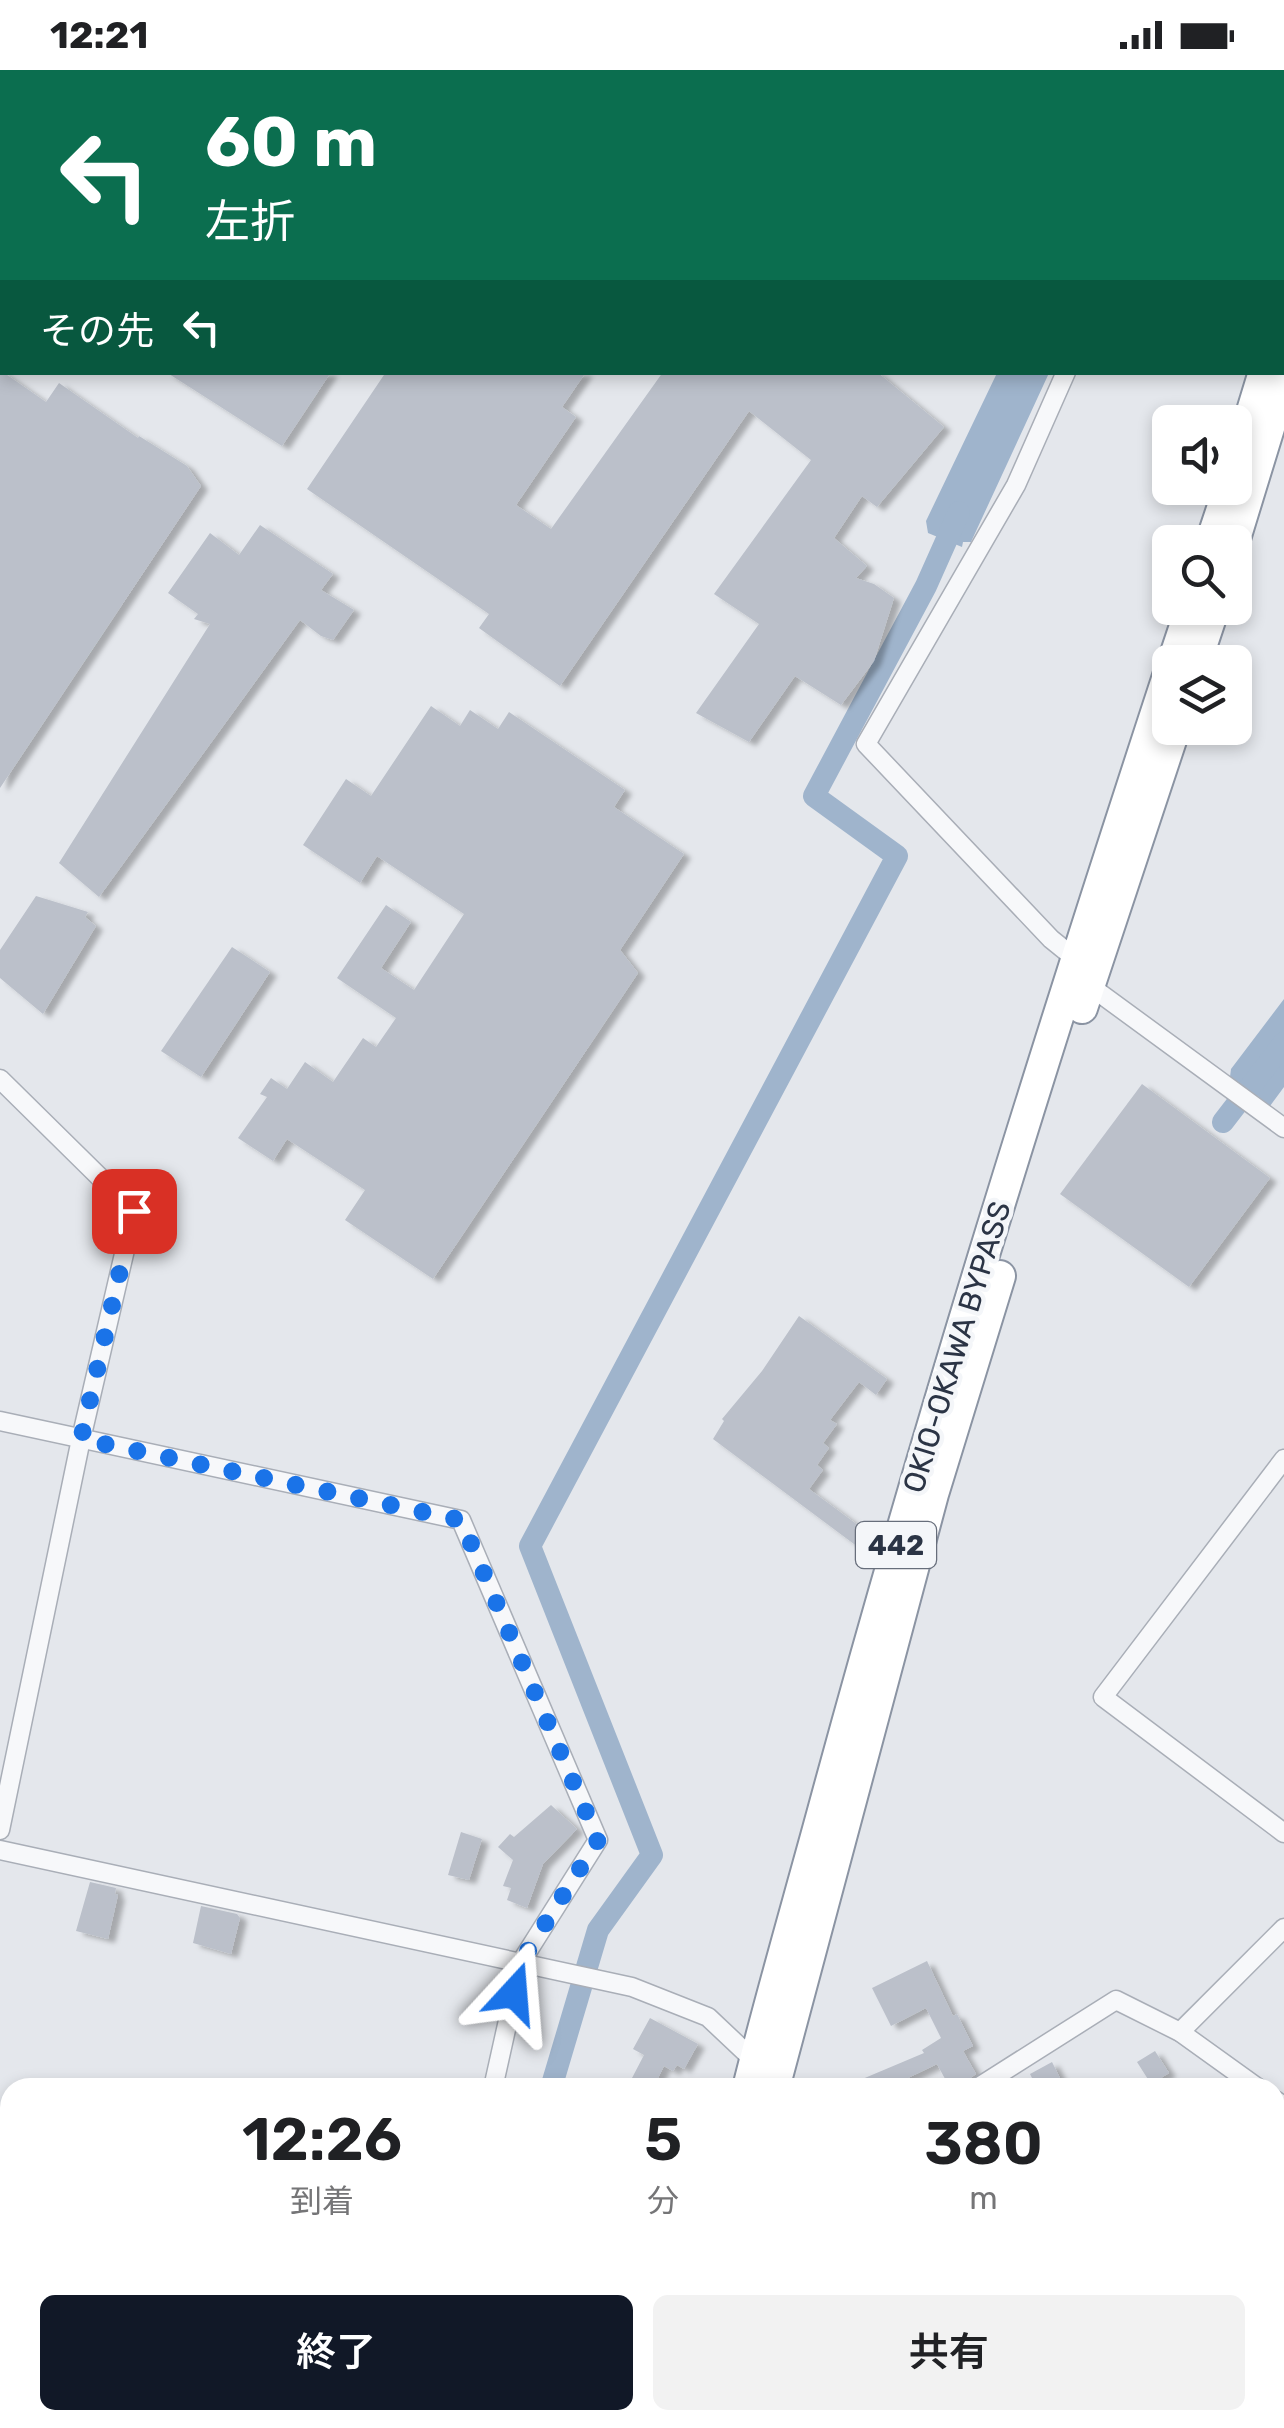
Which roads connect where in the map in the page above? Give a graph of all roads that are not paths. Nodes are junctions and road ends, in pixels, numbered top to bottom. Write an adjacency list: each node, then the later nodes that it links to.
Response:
1 (1065, 375): 8 (street)
2 (1263, 375): 4 (highway)
3 (1284, 379): 5 (highway)
4 (1252, 411)
5 (1239, 525)
6 (1152, 733): 8 (highway, OKIO-OKAWA BYPASS / 442)
7 (1170, 745): 8 (highway, OKIO-OKAWA BYPASS / 442)
8 (1077, 993): 10 (street); 22 (highway, OKIO-OKAWA BYPASS / 442)
9 (0, 1079): 12 (street)
10 (1284, 1128)
11 (0, 1422): 12 (street)
12 (81, 1439): 14 (street); 18 (street)
13 (1284, 1459): 15 (street)
14 (0, 1830)
15 (1284, 1833)
16 (0, 1850): 18 (street)
17 (1284, 1928): 19 (street)
18 (521, 1962): 20 (street); 21 (street)
19 (1180, 2032): 23 (street); 24 (street)
20 (496, 2078)
21 (763, 2078)
22 (767, 2078)
23 (993, 2078)
24 (1244, 2078)

